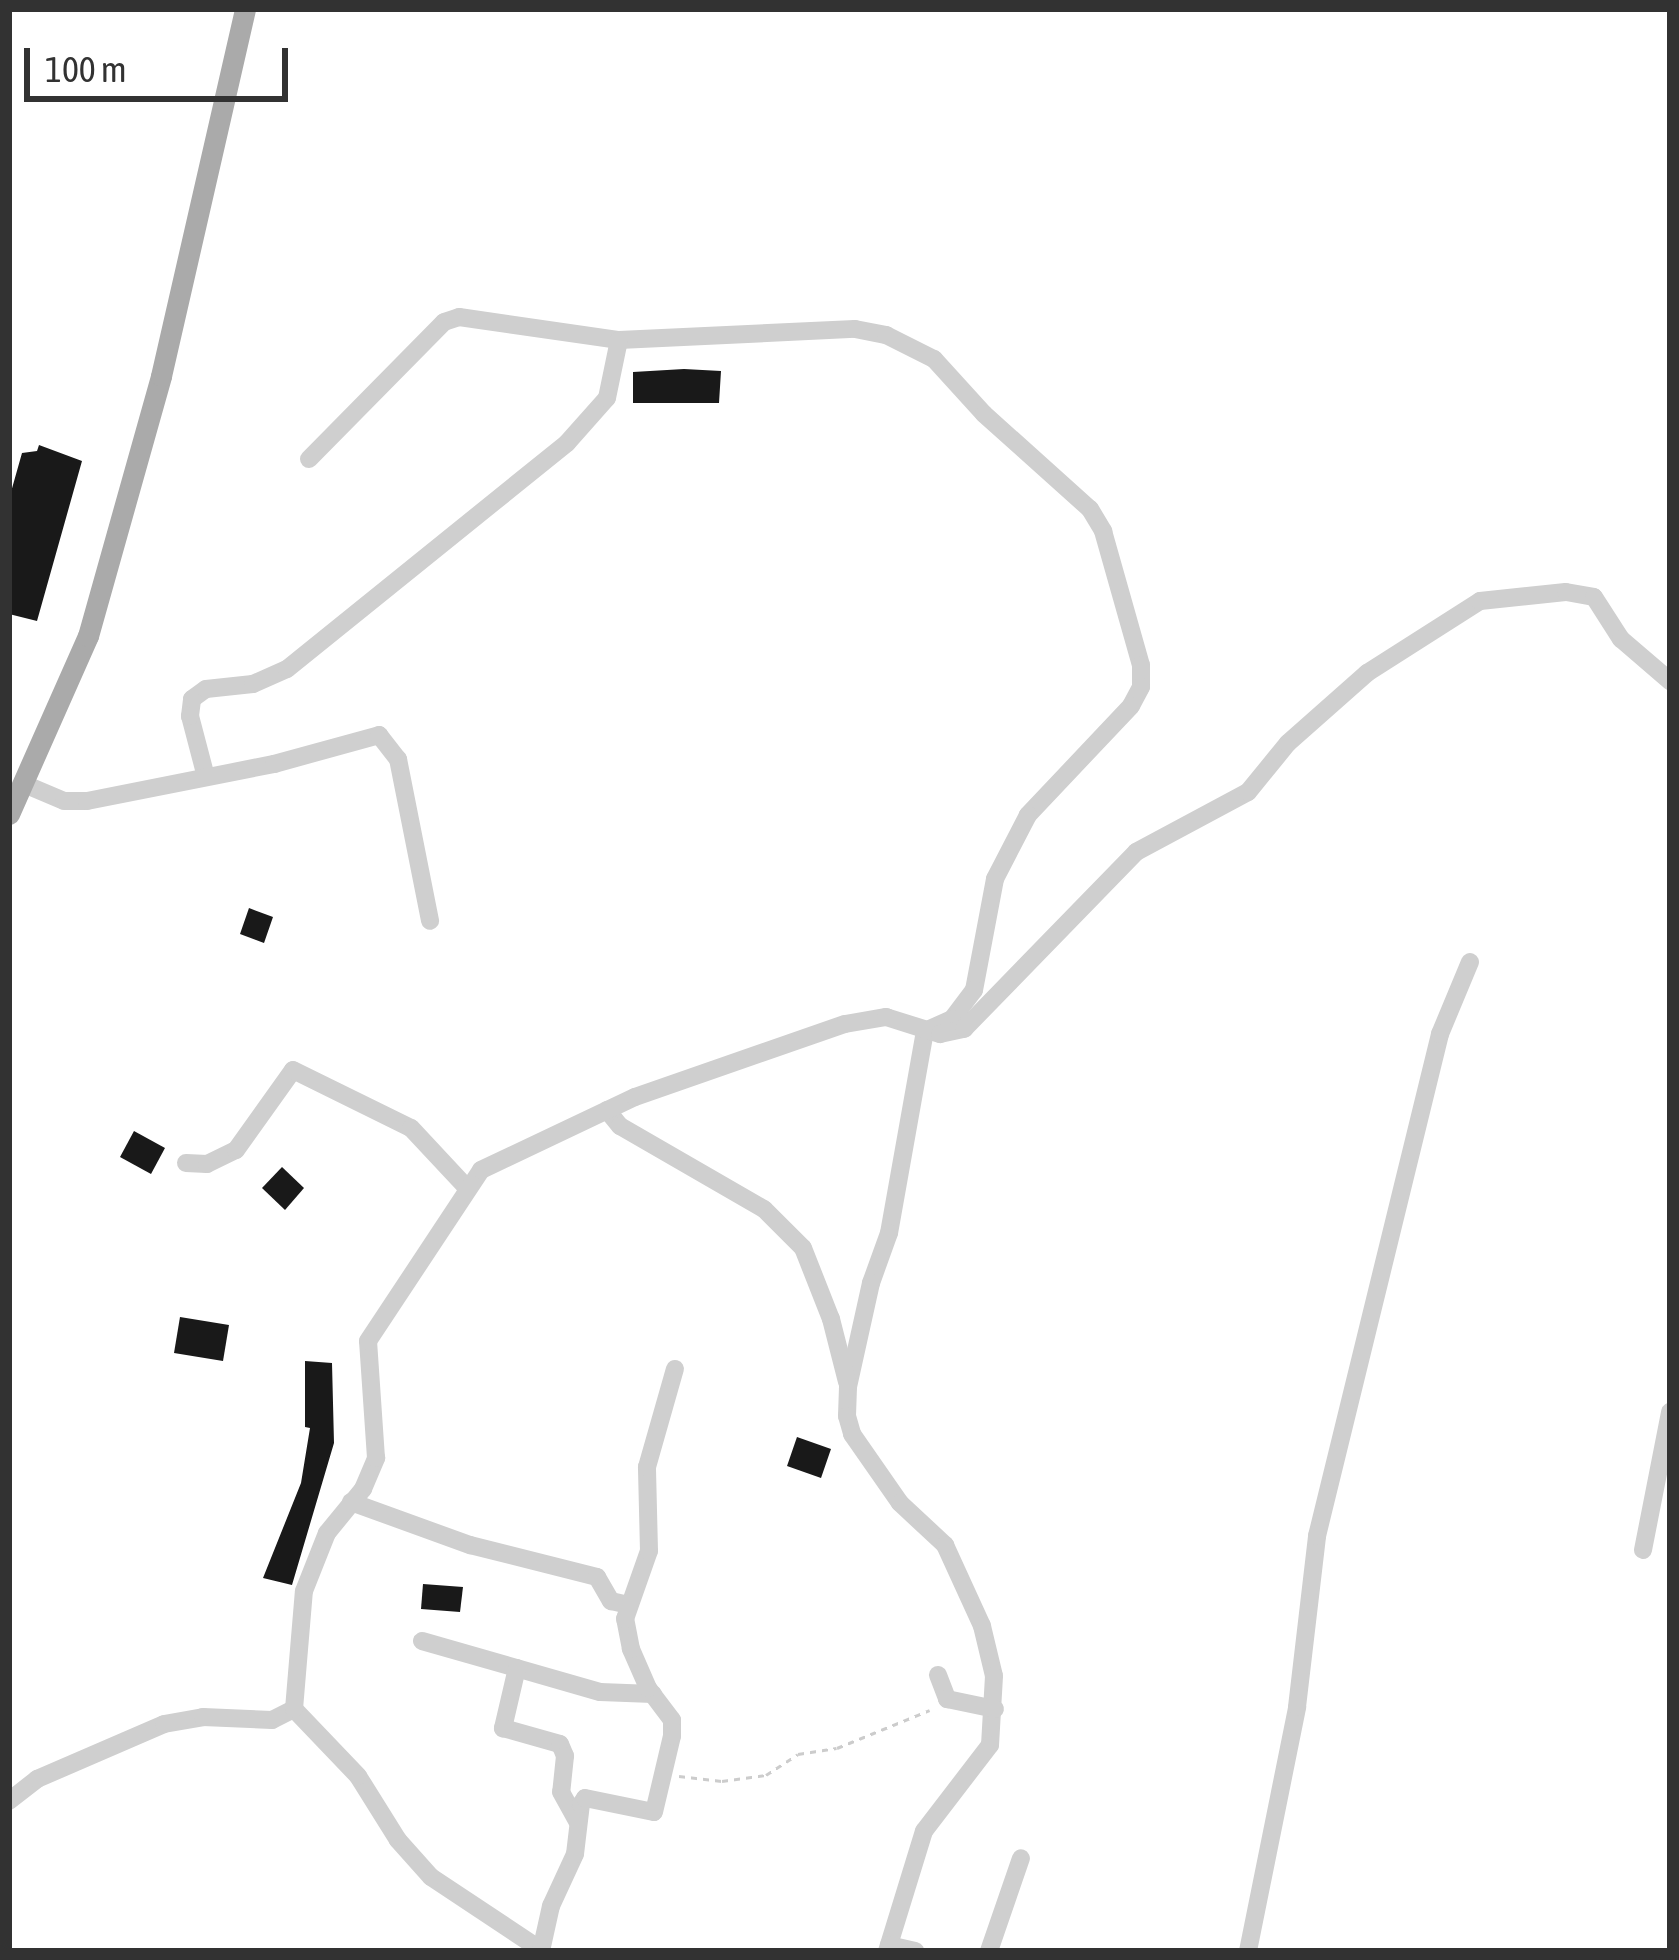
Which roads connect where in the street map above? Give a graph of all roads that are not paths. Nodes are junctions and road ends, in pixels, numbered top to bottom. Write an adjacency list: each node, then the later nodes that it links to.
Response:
1 (245, 9): 6 (main road)
2 (619, 340): 3 (street); 5 (street); 10 (street)
3 (309, 459)
4 (1670, 681): 10 (street)
5 (206, 777): 6 (street); 8 (street)
6 (24, 784): 7 (main road)
7 (9, 814)
8 (430, 921)
9 (1470, 962): 33 (street)
10 (925, 1031): 11 (street); 15 (street)
11 (607, 1110): 13 (street); 15 (street)
12 (186, 1163): 13 (street)
13 (467, 1188): 17 (street)
14 (675, 1370): 19 (street)
15 (848, 1387): 25 (street)
16 (1670, 1412): 18 (street)
17 (351, 1502): 19 (street); 24 (street)
18 (1643, 1550)
19 (628, 1605): 23 (street)
20 (422, 1641): 21 (street)
21 (517, 1668): 23 (street); 27 (street)
22 (938, 1675): 25 (street)
23 (653, 1694): 27 (street)
24 (294, 1709): 26 (street); 30 (street)
25 (995, 1709): 29 (street)
26 (9, 1801)
27 (577, 1821): 30 (street)
28 (1021, 1858): 32 (street)
29 (888, 1948): 31 (street)
30 (541, 1951)
31 (915, 1951)
32 (988, 1951)
33 (1248, 1951)

